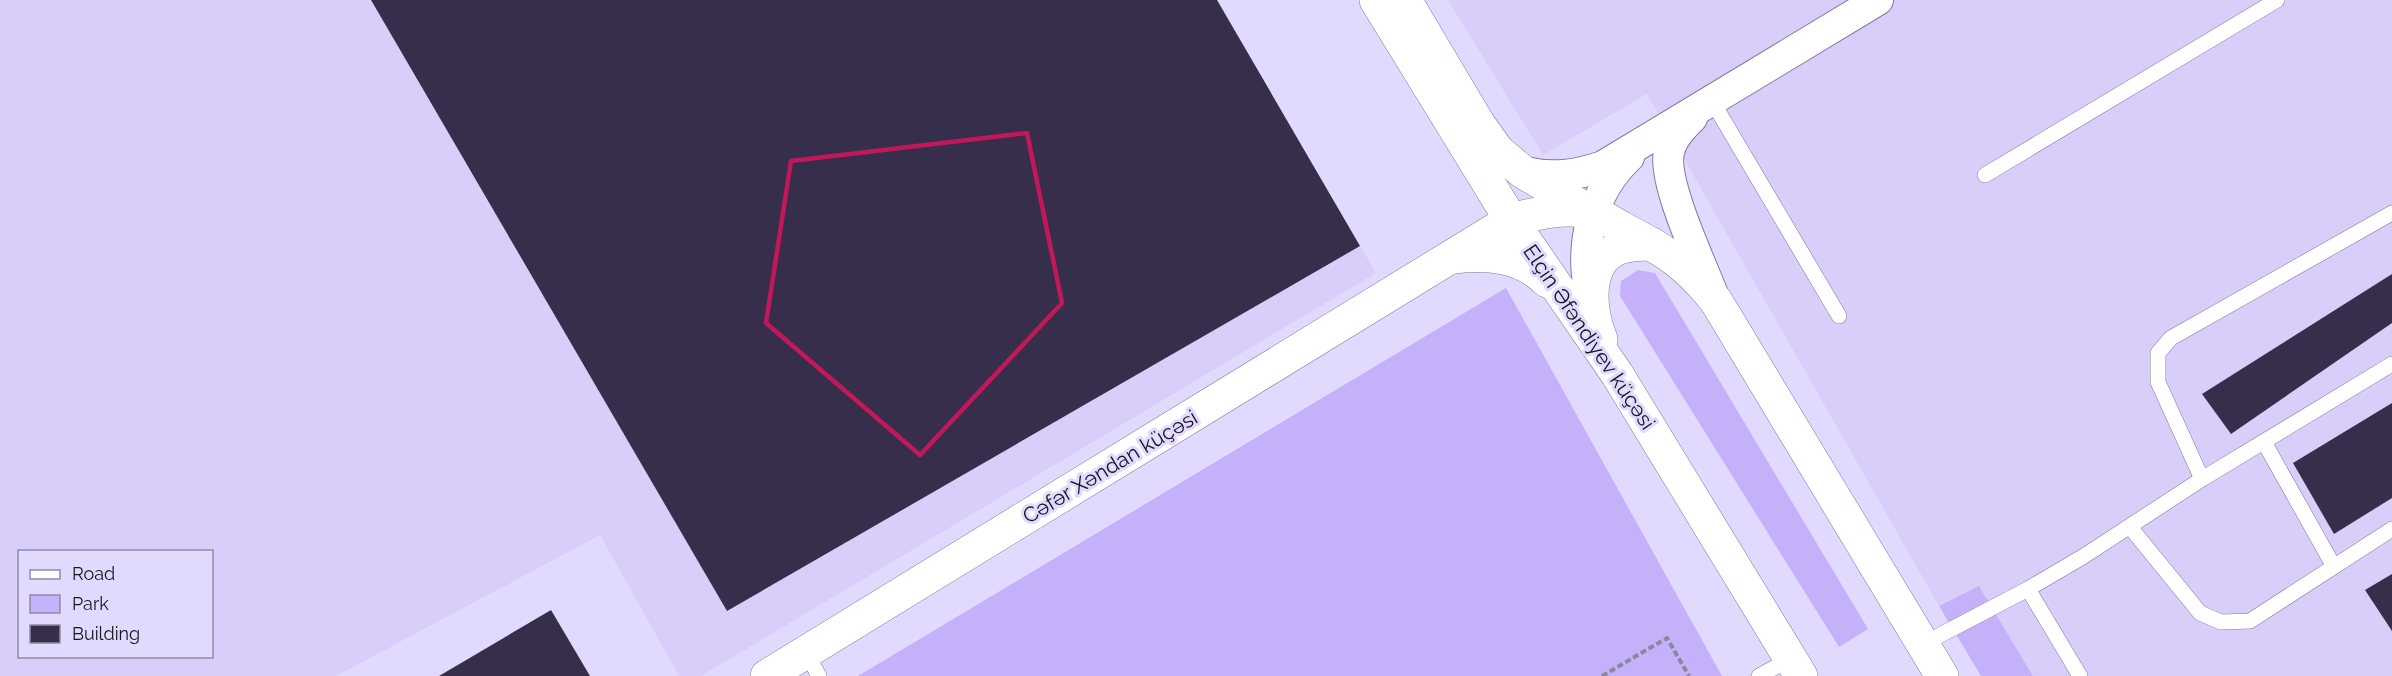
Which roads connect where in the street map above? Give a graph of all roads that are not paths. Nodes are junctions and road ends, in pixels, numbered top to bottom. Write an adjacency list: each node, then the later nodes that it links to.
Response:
1 (1376, 0): 11 (main road, Elçin Əfəndiyev küçəsi)
2 (1405, 0): 7 (main road)
3 (1878, 0): 5 (street)
4 (2277, 0): 8 (lane)
5 (1711, 99): 6 (street); 14 (street); 16 (lane)
6 (1644, 142): 7 (street); 10 (street)
7 (1523, 172): 10 (main road)
8 (1985, 175)
9 (2392, 213): 19 (lane)
10 (1594, 214): 11 (main road); 12 (main road); 15 (street)
11 (1511, 220): 13 (main road, Cəfər Xəndan küçəsi); 15 (main road, Elçin Əfəndiyev küçəsi)
12 (1652, 244): 14 (main road); 15 (main road)
13 (1452, 258): 15 (main road); 25 (main road, Cəfər Xəndan küçəsi)
14 (1716, 302): 24 (main road)
15 (1581, 305): 26 (main road, Elçin Əfəndiyev küçəsi)
16 (1839, 316)
17 (2392, 364): 18 (lane)
18 (2264, 442): 19 (lane); 22 (lane)
19 (2202, 479): 20 (lane)
20 (2130, 527): 22 (lane); 23 (lane)
21 (2392, 529): 22 (lane)
22 (2333, 565)
23 (2028, 589): 24 (lane); 30 (lane)
24 (1923, 645): 29 (main road)
25 (813, 664): 27 (main road, Cəfər Xəndan küçəsi)
26 (1795, 667): 28 (lane)
27 (767, 676)
28 (1759, 676)
29 (1942, 676)
30 (2080, 676)

